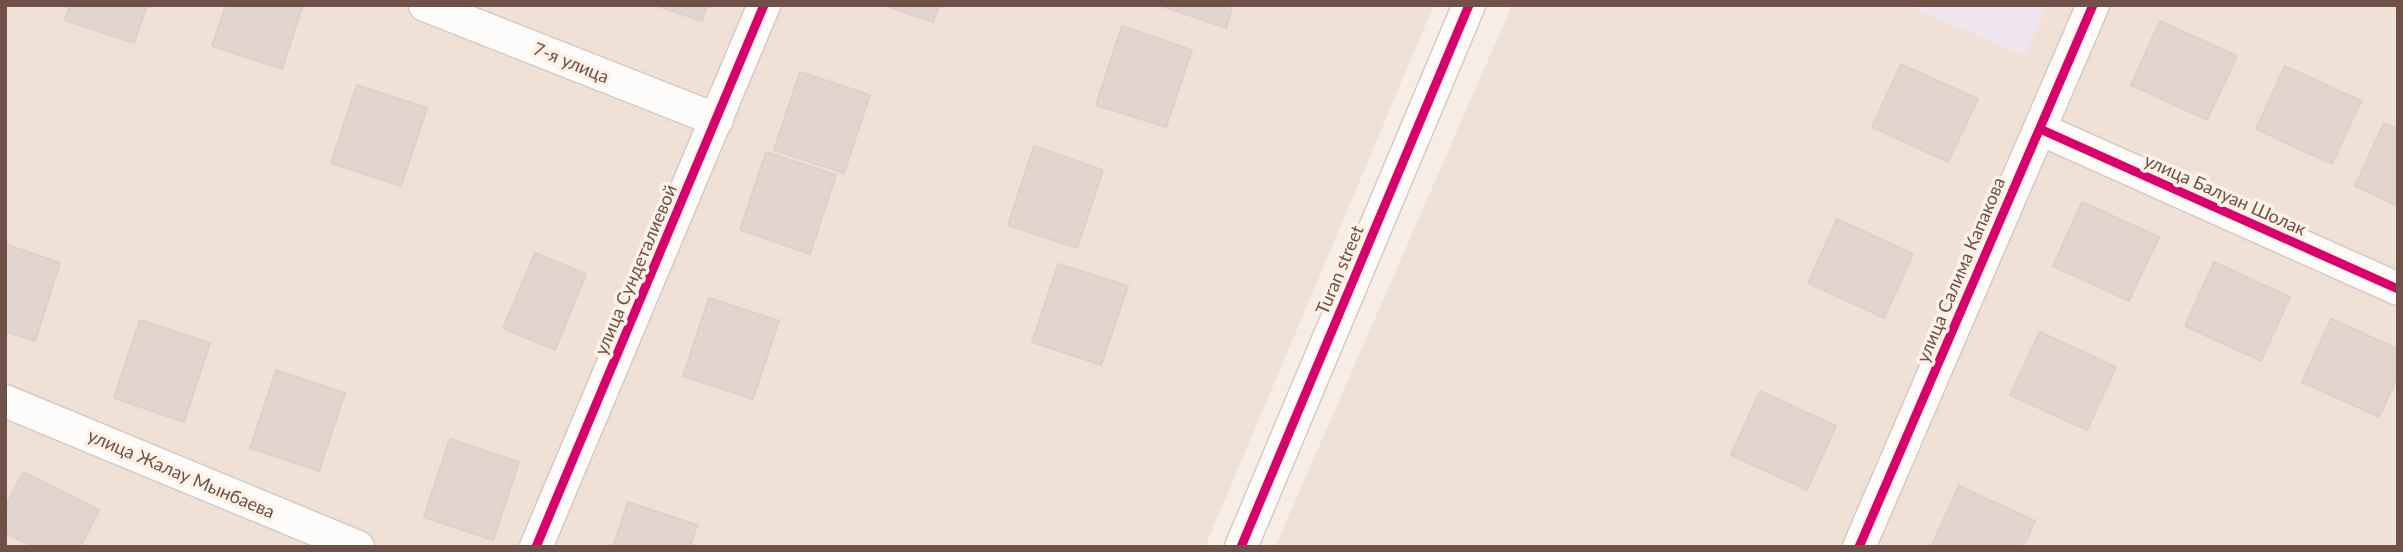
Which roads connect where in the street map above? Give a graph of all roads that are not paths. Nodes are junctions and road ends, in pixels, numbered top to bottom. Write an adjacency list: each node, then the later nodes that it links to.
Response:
1 (425, 5): 5 (street, 7-я улица)
2 (764, 5): 5 (street, улица Сундеталиевой)
3 (1469, 5): 11 (street, Turan street)
4 (2092, 5): 6 (street, улица Салима Капакова)
5 (717, 120): 10 (street, улица Сундеталиевой)
6 (2040, 129): 7 (street, улица Балуан Шолак); 12 (street, улица Салима Капакова)
7 (2398, 289)
8 (5, 401): 9 (street, улица Жалау Мынбаева)
9 (358, 547)
10 (536, 547)
11 (1241, 547)
12 (1859, 547)

